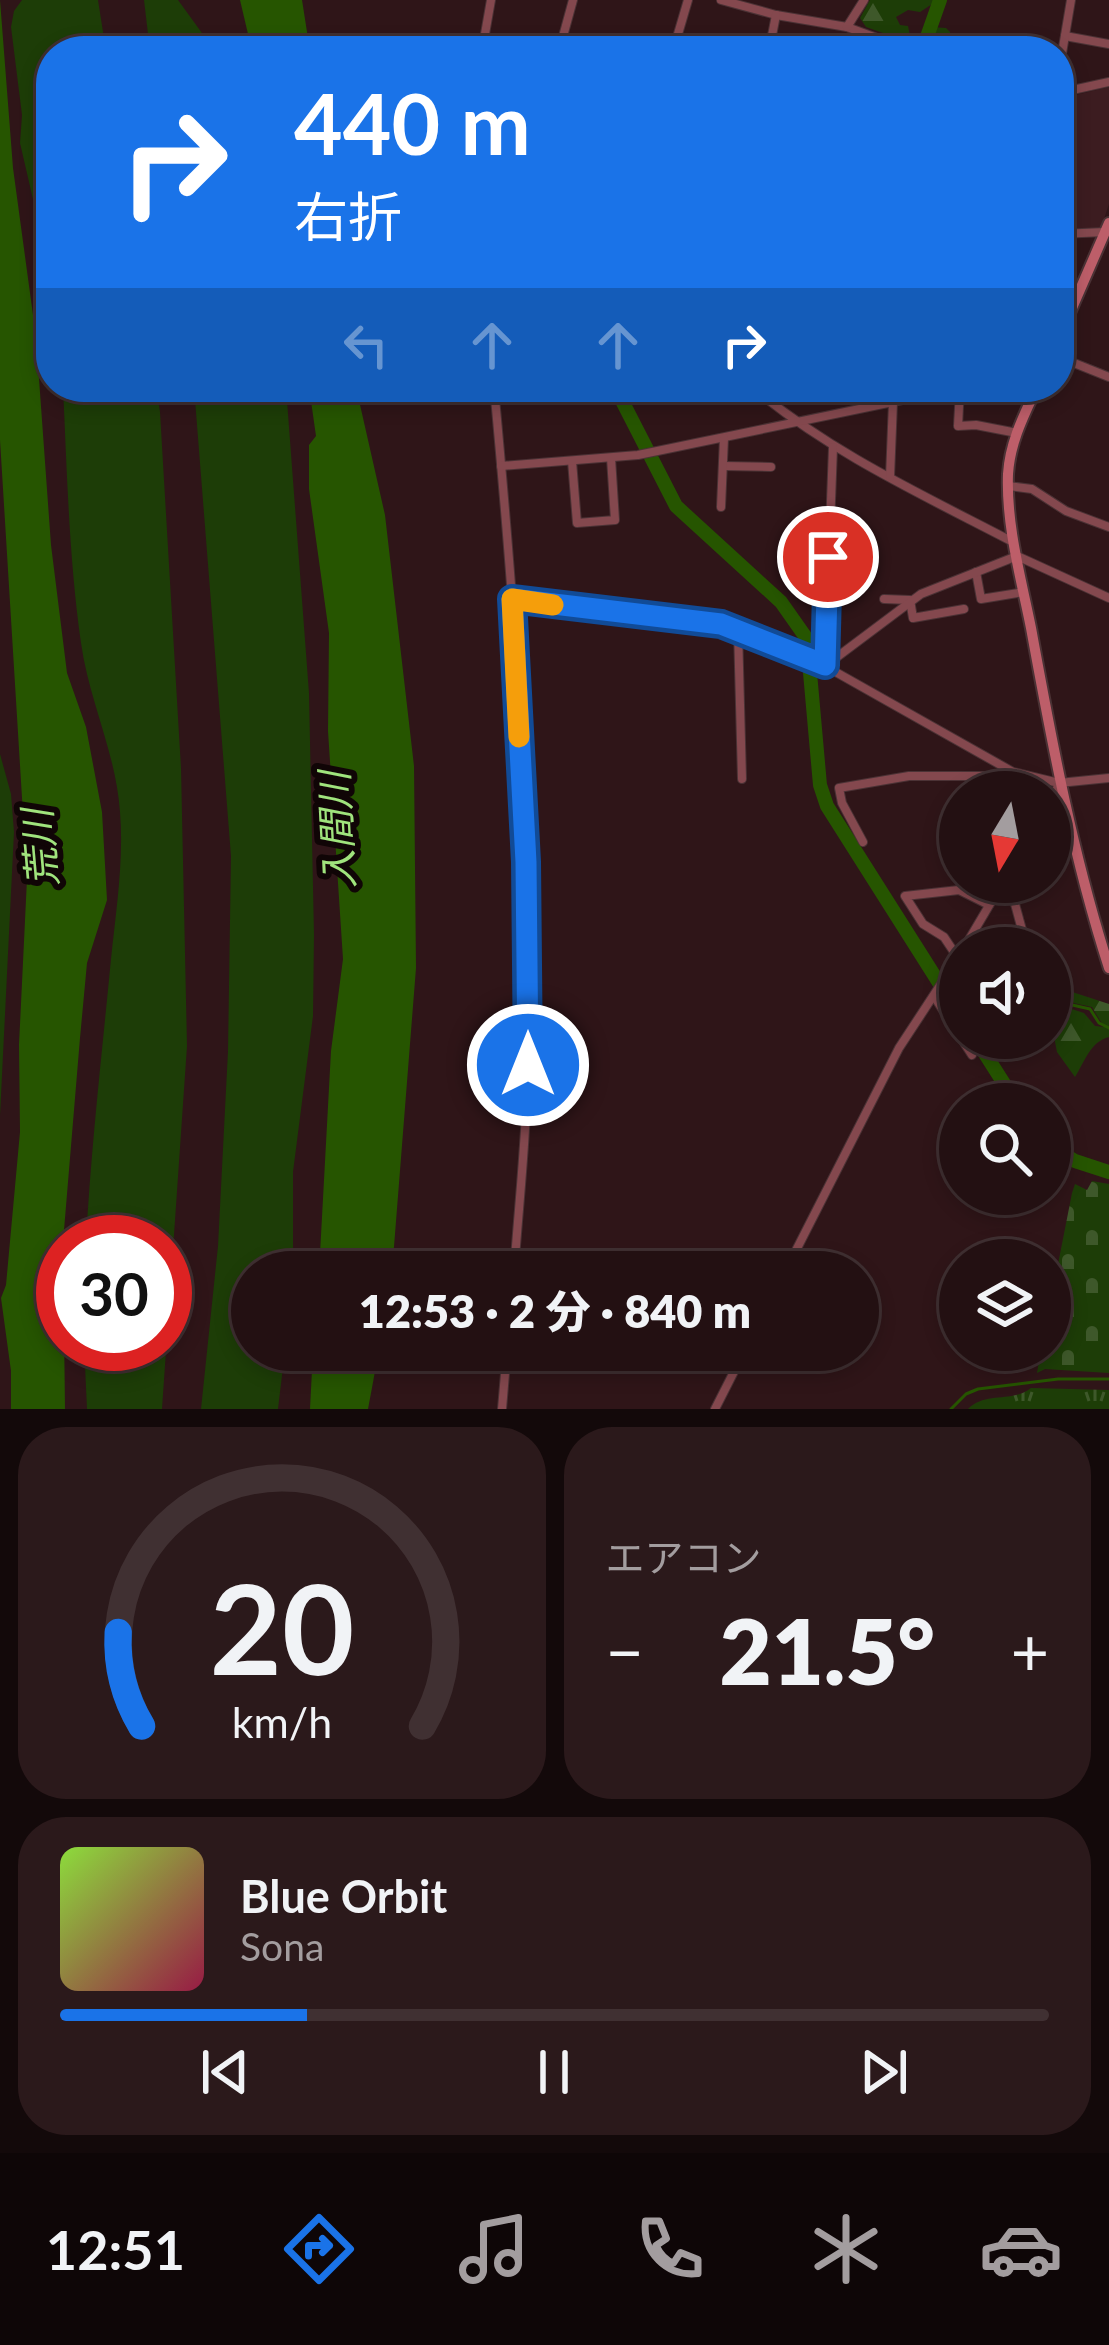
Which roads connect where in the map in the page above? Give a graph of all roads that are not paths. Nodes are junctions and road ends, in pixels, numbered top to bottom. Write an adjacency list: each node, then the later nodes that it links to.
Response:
1 (491, 0): 9 (street)
2 (573, 0): 10 (street)
3 (688, 0): 11 (street)
4 (721, 0): 7 (street)
5 (864, 0): 8 (street)
6 (1071, 0): 14 (street)
7 (776, 15): 8 (street); 12 (street)
8 (847, 27): 13 (street)
9 (485, 36)
10 (563, 36)
11 (677, 36)
12 (772, 36)
13 (872, 36)
14 (1065, 36)
15 (1074, 38): 16 (street)
16 (1109, 44)
17 (1109, 82): 18 (street)
18 (1074, 90)
19 (1108, 229): 20 (street); 21 (street)
20 (1074, 232)
21 (1074, 305)
22 (1074, 363): 23 (street)
23 (1107, 375)
24 (495, 402): 35 (street)
25 (770, 402): 29 (street)
26 (893, 402): 29 (street); 38 (street)
27 (961, 402): 30 (street)
28 (1030, 402): 30 (street)
29 (795, 423): 31 (street); 32 (street)
30 (1016, 433): 39 (street)
31 (724, 438): 33 (street); 36 (street)
32 (833, 447): 38 (street); 53 (street)
33 (611, 458): 34 (street); 34 (street)
34 (572, 461): 35 (street)
35 (501, 466): 46 (street)
36 (723, 466): 37 (street); 40 (street)
37 (771, 467)
38 (890, 477): 42 (street)
39 (1009, 486): 41 (street); 42 (street)
40 (721, 507)
41 (1109, 527)
42 (1016, 550): 43 (street); 44 (street); 45 (street)
43 (976, 572): 44 (street); 48 (street)
44 (1024, 592): 55 (street)
45 (1109, 598)
46 (512, 599): 52 (street); 69 (street)
47 (884, 599): 48 (street)
48 (910, 601): 50 (street); 53 (street)
49 (964, 609): 50 (street)
50 (952, 611): 51 (street)
51 (955, 627)
52 (738, 629): 53 (street); 58 (street)
53 (825, 665): 54 (street)
54 (1014, 771)
55 (1057, 771)
56 (939, 776): 61 (street)
57 (1109, 778): 59 (street)
58 (742, 779)
59 (1071, 781)
60 (1071, 835): 65 (street)
61 (863, 842)
62 (989, 905): 63 (street); 64 (street)
63 (976, 927)
64 (939, 934)
65 (1109, 968)
66 (939, 988): 67 (street)
67 (935, 994): 68 (street); 70 (street)
68 (939, 1001)
69 (516, 1251)
70 (796, 1251)
71 (505, 1371): 73 (street)
72 (734, 1371): 74 (street)
73 (502, 1409)
74 (715, 1409)

